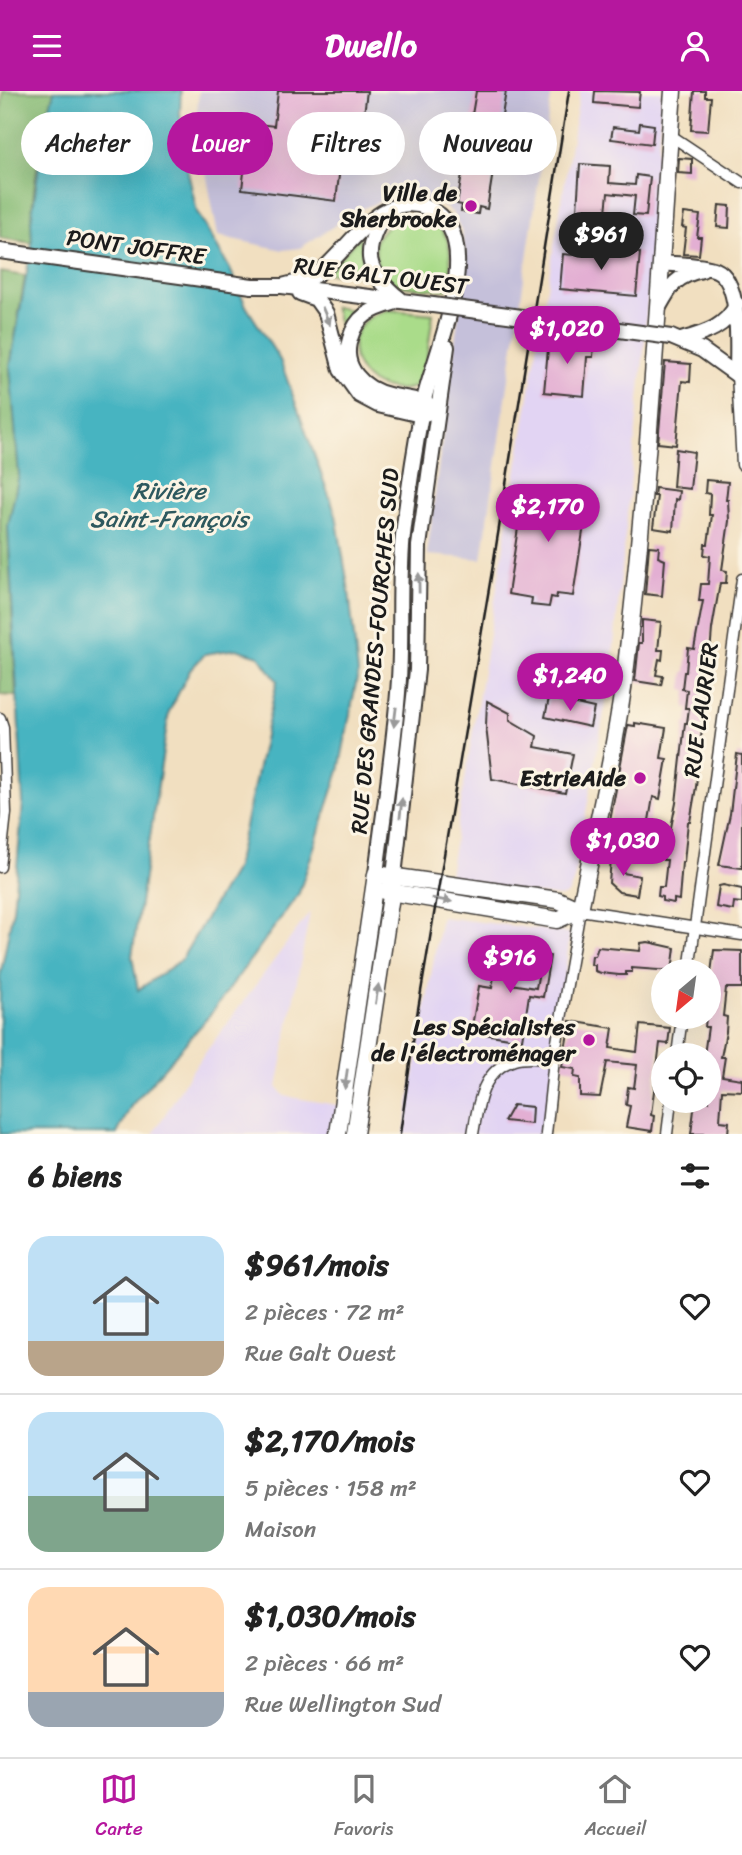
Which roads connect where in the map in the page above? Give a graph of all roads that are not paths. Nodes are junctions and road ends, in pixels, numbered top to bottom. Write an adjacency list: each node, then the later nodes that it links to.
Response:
1 (673, 91): 2 (main road)
2 (670, 135): 3 (street); 6 (main road)
3 (742, 183)
4 (386, 211): 9 (main road); 10 (main road); 11 (main road, RUE DES GRANDES-FOURCHES SUD)
5 (7, 252): 8 (main road, PONT JOFFRE)
6 (662, 263): 7 (main road); 13 (main road)
7 (710, 268): 12 (main road); 13 (main road)
8 (252, 286): 9 (main road, RUE GALT OUEST)
9 (282, 286): 10 (main road, RUE GALT OUEST); 16 (main road, one-way to 16)
10 (401, 300): 14 (main road, RUE GALT OUEST, bridge); 16 (main road)
11 (452, 300): 16 (main road, RUE DES GRANDES-FOURCHES SUD); 17 (main road, RUE DES GRANDES-FOURCHES SUD)
12 (738, 302): 14 (main road); 15 (main road)
13 (657, 310): 25 (main road)
14 (676, 339): 15 (main road, RUE GALT OUEST)
15 (739, 377): 18 (street)
16 (422, 408): 17 (main road); 23 (main road, RUE DES GRANDES-FOURCHES SUD, one-way to 23)
17 (438, 409): 24 (main road, RUE DES GRANDES-FOURCHES SUD, one-way to 17)
18 (742, 465)
19 (742, 579): 26 (street, RUE LAURIER)
20 (0, 718): 21 (street)
21 (3, 813): 22 (street)
22 (0, 867)
23 (375, 882): 24 (main road); 31 (main road, RUE DES GRANDES-FOURCHES SUD, one-way to 31)
24 (393, 884): 25 (main road); 32 (main road, RUE DES GRANDES-FOURCHES SUD, one-way to 24)
25 (580, 910): 26 (street); 29 (street)
26 (694, 929): 27 (street); 28 (street, RUE LAURIER)
27 (742, 935)
28 (690, 959)
29 (554, 1059): 33 (street); 34 (street)
30 (670, 1113): 35 (street)
31 (338, 1134)
32 (355, 1134)
33 (473, 1134)
34 (545, 1134)
35 (667, 1134)

